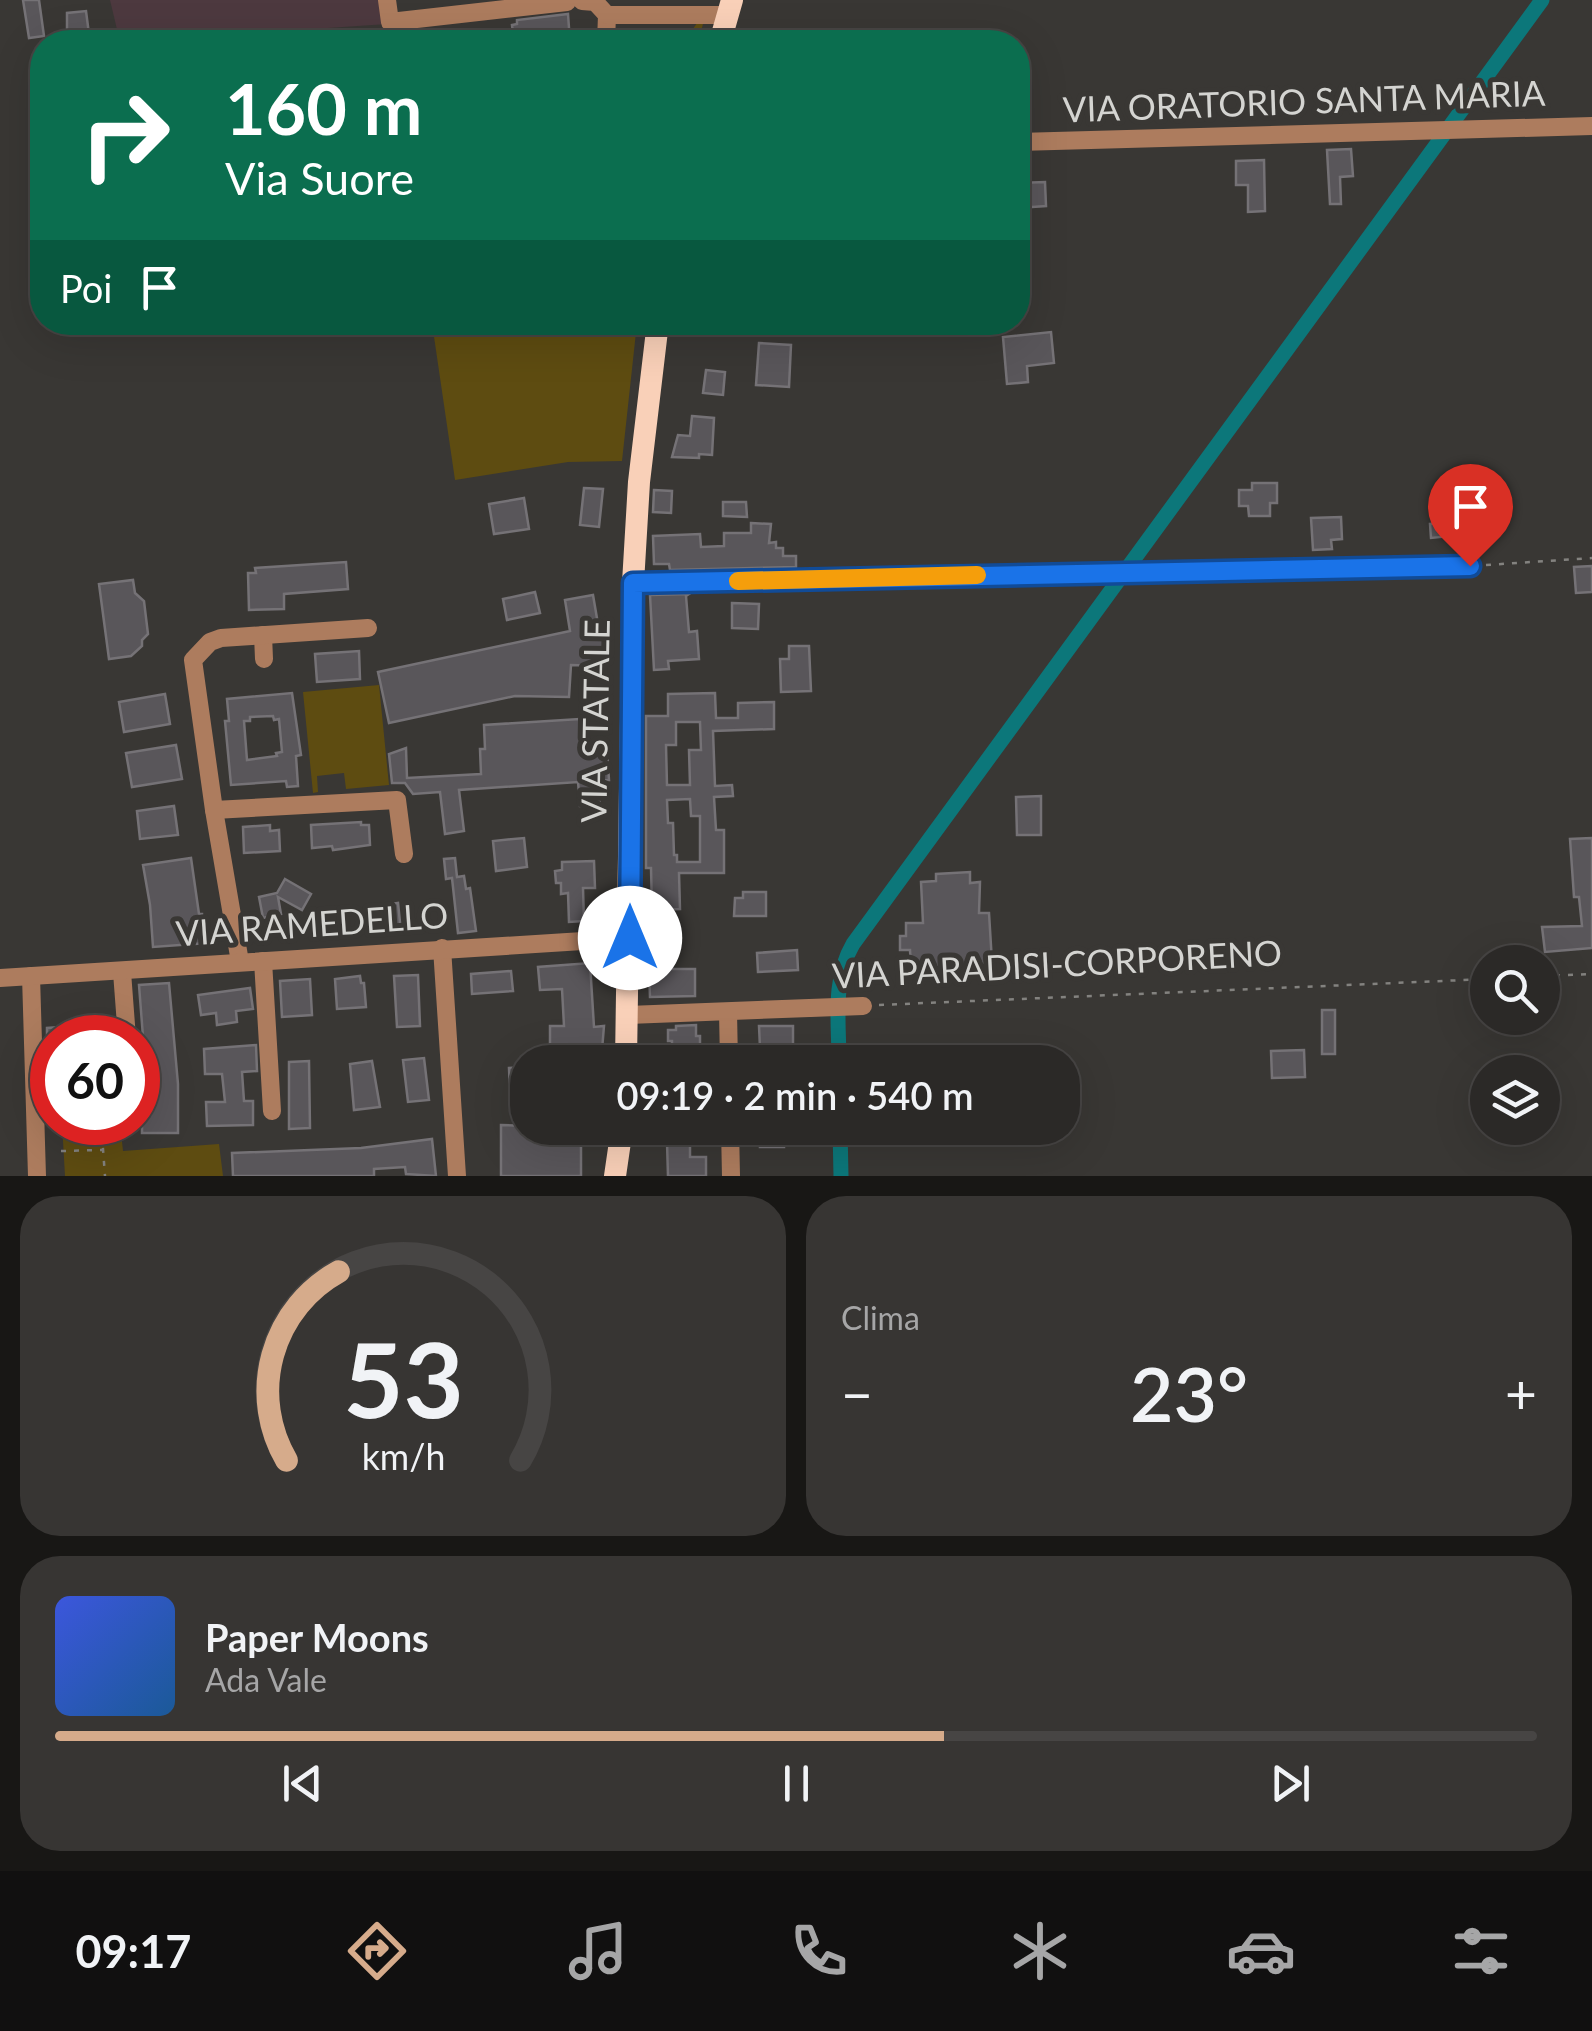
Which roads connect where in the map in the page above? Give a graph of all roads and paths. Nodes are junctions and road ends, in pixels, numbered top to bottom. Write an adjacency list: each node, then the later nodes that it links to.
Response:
1 (387, 0): 2 (street)
2 (575, 2): 4 (street)
3 (730, 7): 4 (street)
4 (607, 16): 5 (street)
5 (606, 30)
6 (1592, 126): 7 (street, VIA ORATORIO SANTA MARIA)
7 (1030, 142)
8 (656, 335): 11 (main road, VIA STATALE)
9 (1592, 558): 10 (path)
10 (1470, 566): 11 (street)
11 (633, 583): 17 (main road, VIA STATALE)
12 (368, 628): 13 (street)
13 (263, 636): 14 (street); 15 (street)
14 (264, 659)
15 (214, 810): 16 (street); 20 (street)
16 (404, 854)
17 (630, 938): 18 (street, VIA RAMEDELLO); 30 (main road, VIA STATALE)
18 (442, 948): 19 (street, VIA RAMEDELLO); 41 (street)
19 (262, 960): 20 (street, VIA RAMEDELLO); 33 (street)
20 (240, 962): 21 (street, VIA RAMEDELLO)
21 (122, 972): 24 (street, VIA RAMEDELLO); 29 (street)
22 (1592, 974): 23 (path)
23 (1560, 975)
24 (32, 976): 25 (street, VIA RAMEDELLO); 39 (street)
25 (0, 978)
26 (1470, 980): 27 (path, VIA PARADISI-CORPORENO)
27 (863, 1006): 28 (street, VIA PARADISI-CORPORENO)
28 (728, 1012): 30 (street, VIA PARADISI-CORPORENO); 32 (street)
29 (125, 1015)
30 (628, 1015): 31 (main road, VIA STATALE)
31 (627, 1045)
32 (728, 1045)
33 (272, 1110)
34 (103, 1145): 37 (path)
35 (620, 1145): 42 (main road)
36 (730, 1145): 43 (street)
37 (104, 1150): 38 (path); 40 (path)
38 (61, 1151)
39 (37, 1176)
40 (105, 1176)
41 (457, 1176)
42 (615, 1176)
43 (731, 1176)

